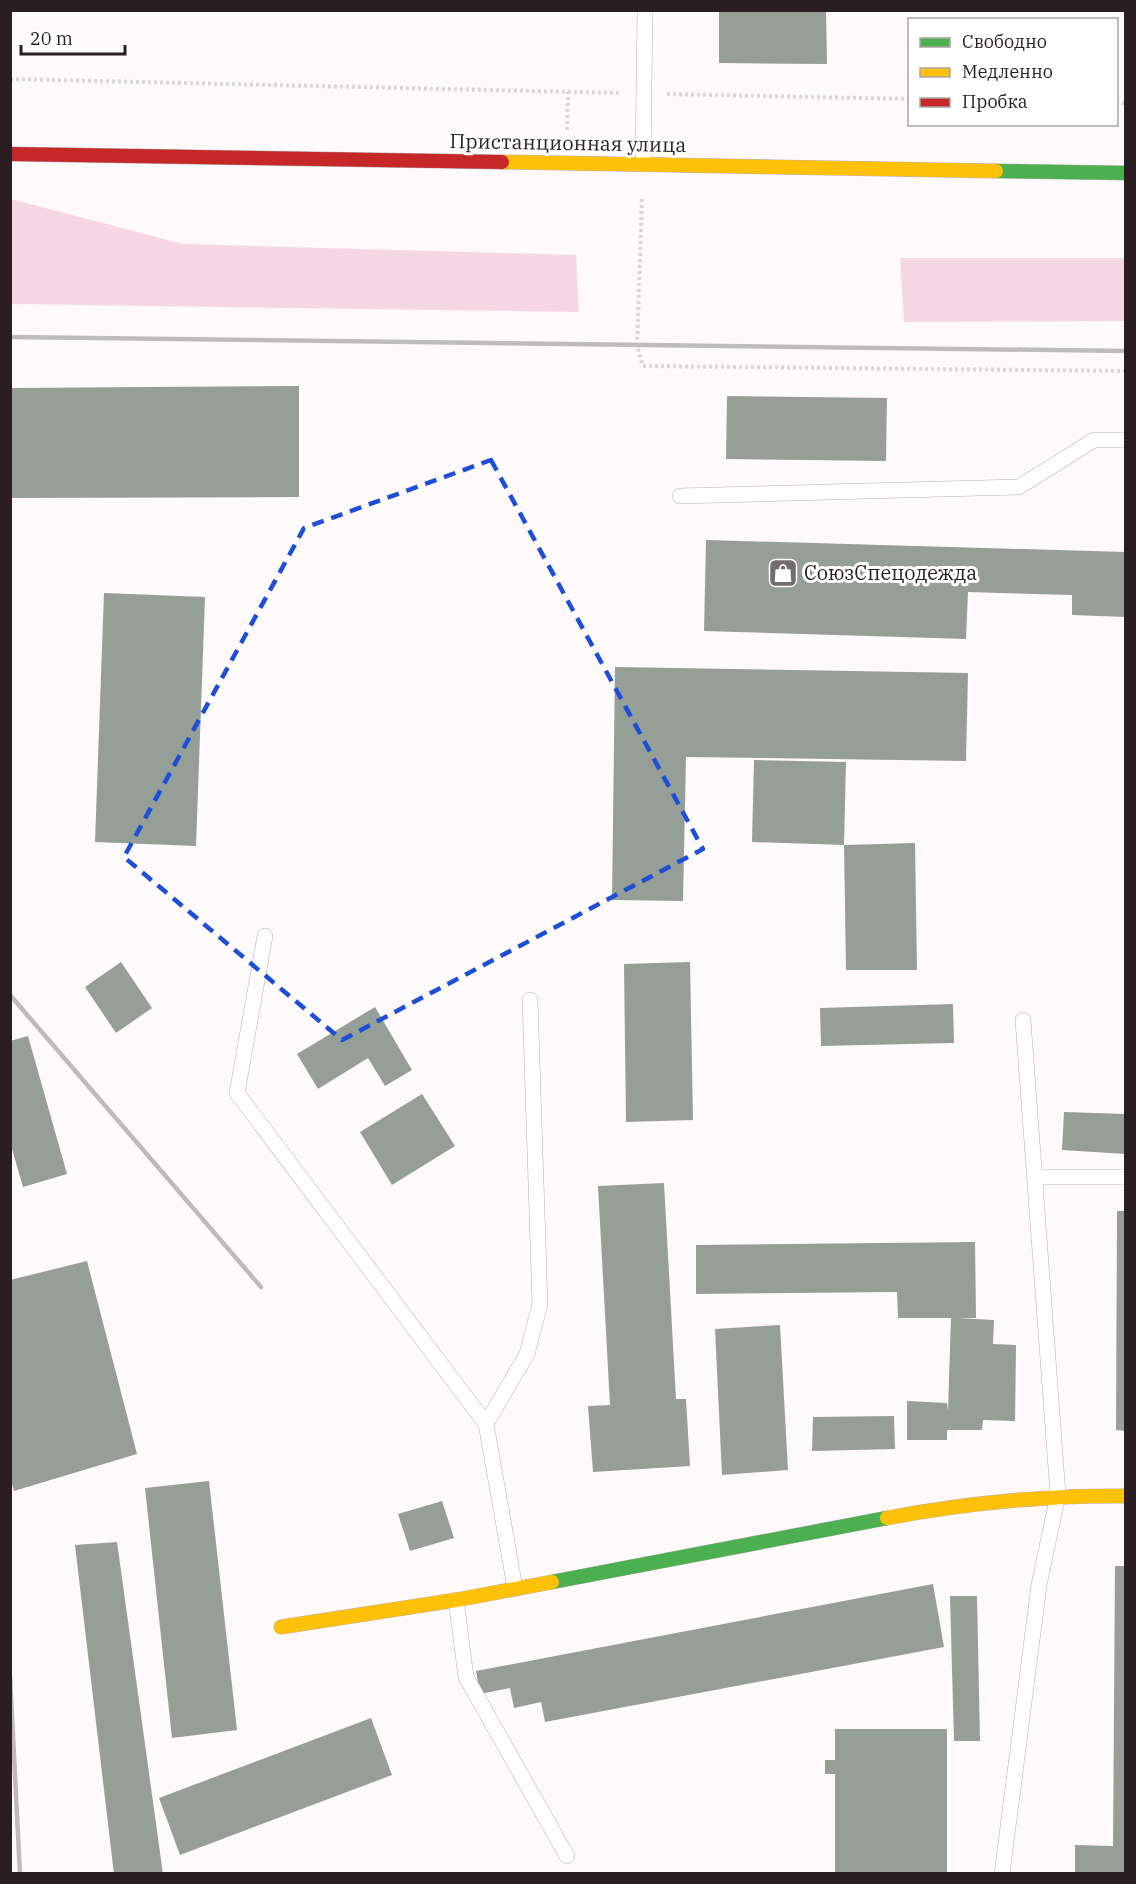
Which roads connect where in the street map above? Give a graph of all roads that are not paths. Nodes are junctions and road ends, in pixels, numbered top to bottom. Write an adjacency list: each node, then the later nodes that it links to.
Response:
1 (645, 10): 3 (lane)
2 (10, 154): 3 (street, Пристанционная улица)
3 (643, 164): 4 (street, Пристанционная улица)
4 (1125, 173)
5 (1125, 440): 6 (lane)
6 (680, 496)
7 (265, 936): 12 (lane)
8 (530, 1000): 12 (lane)
9 (1023, 1020): 10 (lane)
10 (1035, 1177): 11 (lane); 13 (lane)
11 (1125, 1177)
12 (486, 1424): 15 (lane)
13 (1058, 1495): 14 (street); 15 (street); 19 (lane)
14 (1125, 1496)
15 (515, 1588): 16 (street)
16 (456, 1600): 17 (street); 18 (lane)
17 (281, 1627)
18 (567, 1856)
19 (1002, 1874)

